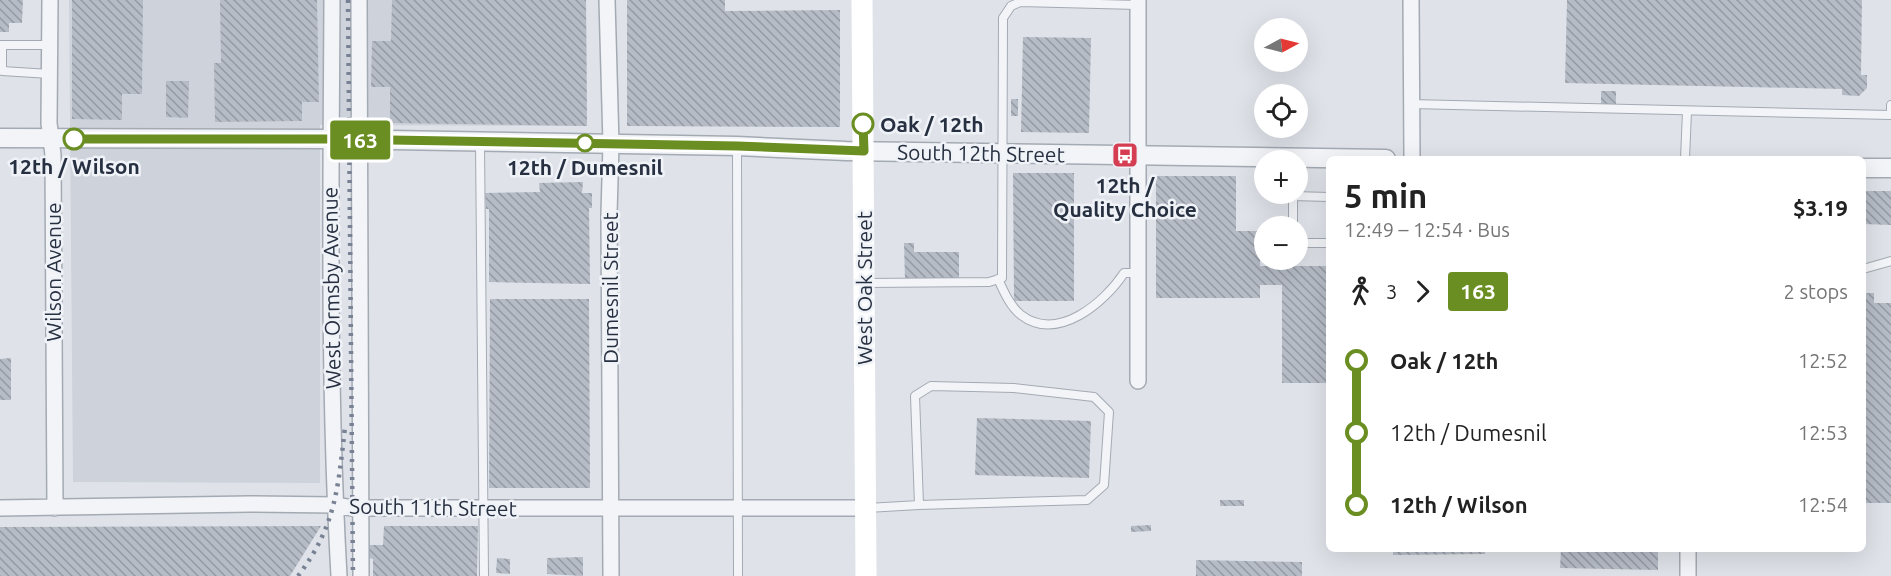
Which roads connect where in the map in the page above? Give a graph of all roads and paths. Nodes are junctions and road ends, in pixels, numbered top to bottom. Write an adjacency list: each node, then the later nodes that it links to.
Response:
1 (50, 0): 9 (street, Wilson Avenue)
2 (332, 0): 16 (street, West Ormsby Avenue)
3 (359, 0): 17 (street, West Ormsby Avenue)
4 (607, 0): 19 (street, Dumesnil Street)
5 (862, 0): 21 (main road, West Oak Street)
6 (1412, 0): 11 (street)
7 (1138, 3): 22 (lane); 23 (street)
8 (1, 45): 9 (lane); 10 (lane)
9 (50, 45): 10 (street, Wilson Avenue)
10 (50, 74): 15 (street, Wilson Avenue)
11 (1412, 105): 13 (lane); 24 (street)
12 (1891, 105): 13 (lane)
13 (1687, 111): 25 (lane)
14 (0, 138): 15 (street, South 12th Street)
15 (51, 139): 16 (street, South 12th Street); 44 (street, Wilson Avenue)
16 (331, 139): 17 (street, South 12th Street); 41 (street, West Ormsby Avenue)
17 (358, 140): 18 (street, South 12th Street); 45 (street, West Ormsby Avenue)
18 (480, 142): 19 (street, South 12th Street); 46 (lane)
19 (611, 144): 20 (street, South 12th Street); 48 (street, Dumesnil Street)
20 (737, 146): 21 (street, South 12th Street); 49 (lane)
21 (864, 151): 22 (street, South 12th Street); 39 (main road, West Oak Street)
22 (1002, 153): 23 (street, South 12th Street); 38 (lane)
23 (1137, 155): 26 (street, South 12th Street); 37 (street)
24 (1412, 156)
25 (1685, 156)
26 (1254, 158)
27 (1308, 159): 28 (street, South 12th Street)
28 (1326, 159)
29 (1866, 168): 30 (street)
30 (1891, 168)
31 (1308, 196): 32 (lane)
32 (1326, 197)
33 (1308, 243): 34 (lane)
34 (1326, 243)
35 (1891, 261): 36 (lane)
36 (1866, 268)
37 (1138, 273): 38 (lane); 40 (street)
38 (998, 279): 39 (lane)
39 (864, 283): 47 (main road, West Oak Street)
40 (1138, 381)
41 (334, 505): 44 (street, South 11th Street); 45 (street, South 11th Street); 51 (street, West Ormsby Avenue)
42 (919, 505): 42 (lane); 47 (lane)
43 (0, 507): 44 (street, South 11th Street)
44 (55, 508)
45 (360, 508): 46 (street, South 11th Street); 52 (street, West Ormsby Avenue)
46 (483, 508): 48 (street, South 11th Street); 53 (lane)
47 (866, 508): 49 (street, South 11th Street); 56 (main road, West Oak Street)
48 (611, 509): 49 (street, South 11th Street); 54 (street, Dumesnil Street)
49 (740, 509): 55 (lane)
50 (1688, 552): 57 (street)
51 (339, 576)
52 (361, 576)
53 (484, 576)
54 (611, 576)
55 (738, 576)
56 (866, 576)
57 (1688, 576)

